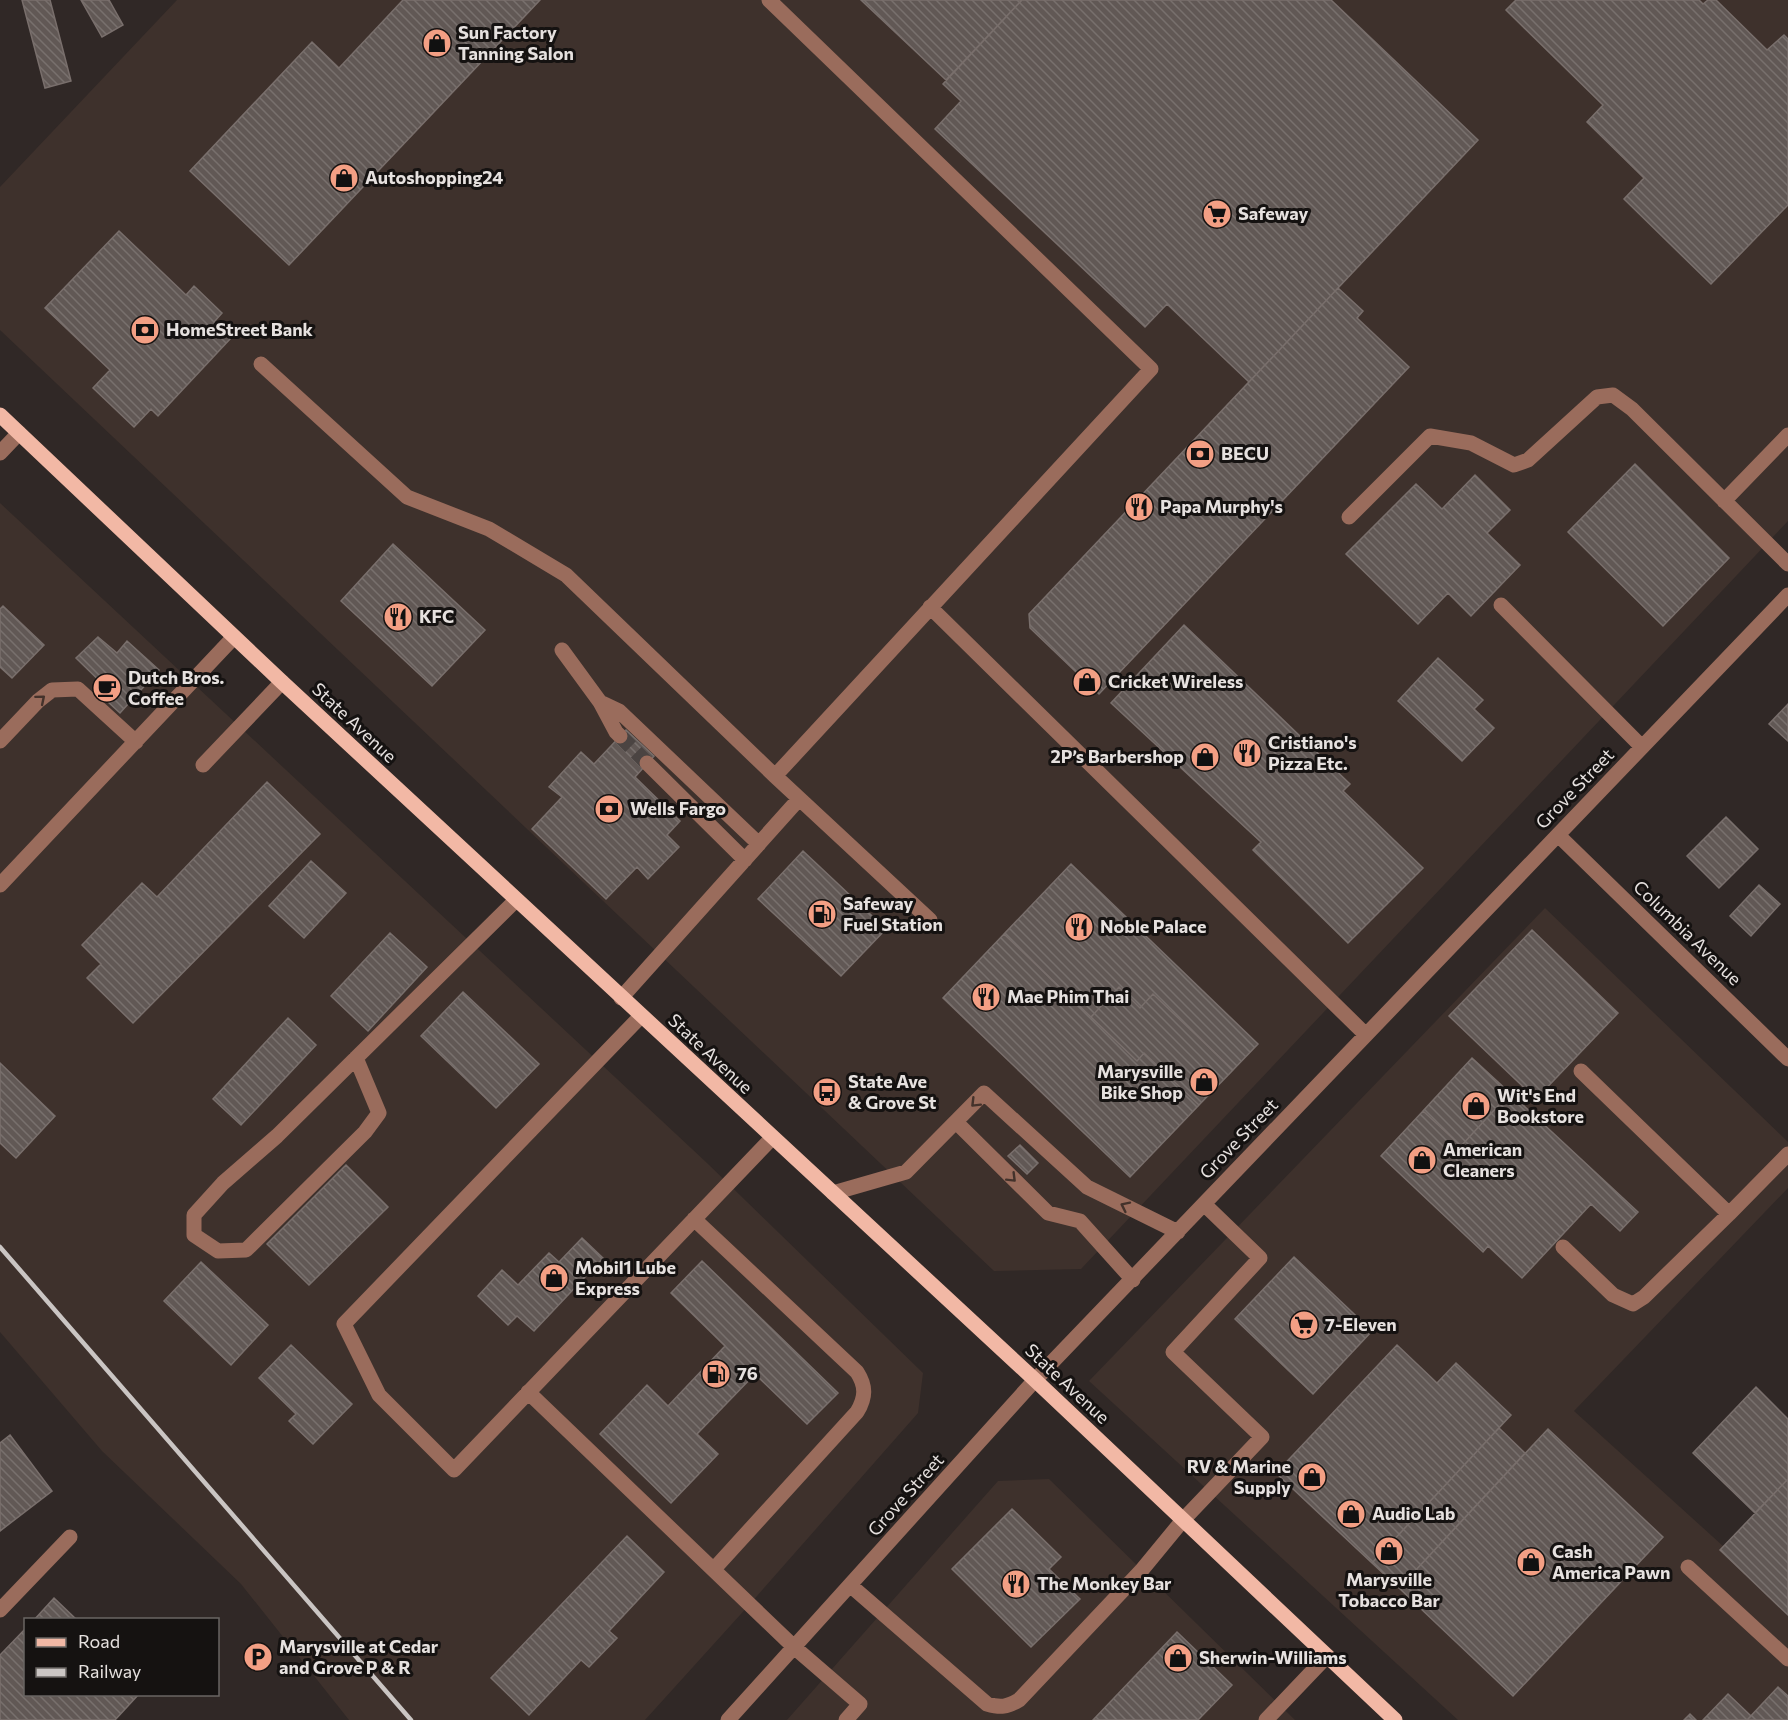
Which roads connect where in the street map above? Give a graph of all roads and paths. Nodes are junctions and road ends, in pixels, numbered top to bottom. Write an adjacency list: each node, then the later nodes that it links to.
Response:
1 (769, 0): 12 (street)
2 (261, 364): 23 (street)
3 (0, 415): 4 (main road, State Avenue)
4 (19, 433): 6 (street); 13 (main road, State Avenue)
5 (1788, 435): 7 (street)
6 (0, 453)
7 (1724, 501): 8 (street); 9 (street)
8 (1348, 517)
9 (1788, 564)
10 (1788, 595): 20 (street, Grove Street)
11 (1501, 605): 20 (street)
12 (930, 607): 23 (street); 33 (street)
13 (234, 637): 15 (main road, State Avenue); 19 (street)
14 (562, 650): 16 (street)
15 (282, 682): 22 (street); 29 (main road, State Avenue)
16 (600, 702): 17 (street); 26 (street)
17 (620, 736)
18 (0, 741): 19 (street, one-way to 19)
19 (136, 742): 28 (street)
20 (1642, 747): 25 (street, Grove Street)
21 (647, 763): 27 (street)
22 (203, 765)
23 (775, 776): 24 (street)
24 (799, 799): 26 (street); 30 (street)
25 (1558, 835): 33 (street, Grove Street); 35 (street, Columbia Avenue)
26 (759, 844): 27 (street)
27 (745, 860): 31 (street)
28 (0, 885)
29 (516, 900): 31 (main road, State Avenue); 34 (street)
30 (930, 921)
31 (621, 998): 32 (main road, State Avenue)
32 (641, 1016): 38 (main road, State Avenue); 48 (street)
33 (1366, 1035): 41 (street, Grove Street)
34 (356, 1058): 34 (street)
35 (1788, 1059)
36 (1581, 1071): 42 (street)
37 (956, 1122): 40 (street); 44 (street, one-way to 37); 46 (street, one-way to 46)
38 (772, 1138): 40 (main road, State Avenue); 43 (street)
39 (1788, 1154): 42 (street)
40 (833, 1193): 47 (main road, State Avenue)
41 (1204, 1204): 44 (street, Grove Street); 49 (street)
42 (1729, 1214): 45 (street)
43 (694, 1219): 48 (street); 52 (street)
44 (1178, 1232): 46 (street, Grove Street)
45 (1563, 1247)
46 (1133, 1280): 47 (street, Grove Street)
47 (1035, 1380): 49 (main road, State Avenue); 53 (street, Grove Street)
48 (528, 1392): 52 (street)
49 (1184, 1520): 53 (street); 56 (main road, State Avenue)
50 (70, 1537): 54 (street)
51 (1688, 1567): 57 (street)
52 (714, 1569): 55 (street)
53 (850, 1585): 55 (street, Grove Street)
54 (0, 1610)
55 (794, 1647): 58 (street, Grove Street); 59 (street)
56 (1327, 1656): 60 (street); 61 (main road, State Avenue)
57 (1788, 1659)
58 (728, 1720)
59 (846, 1720)
60 (1266, 1720)
61 (1395, 1720)

